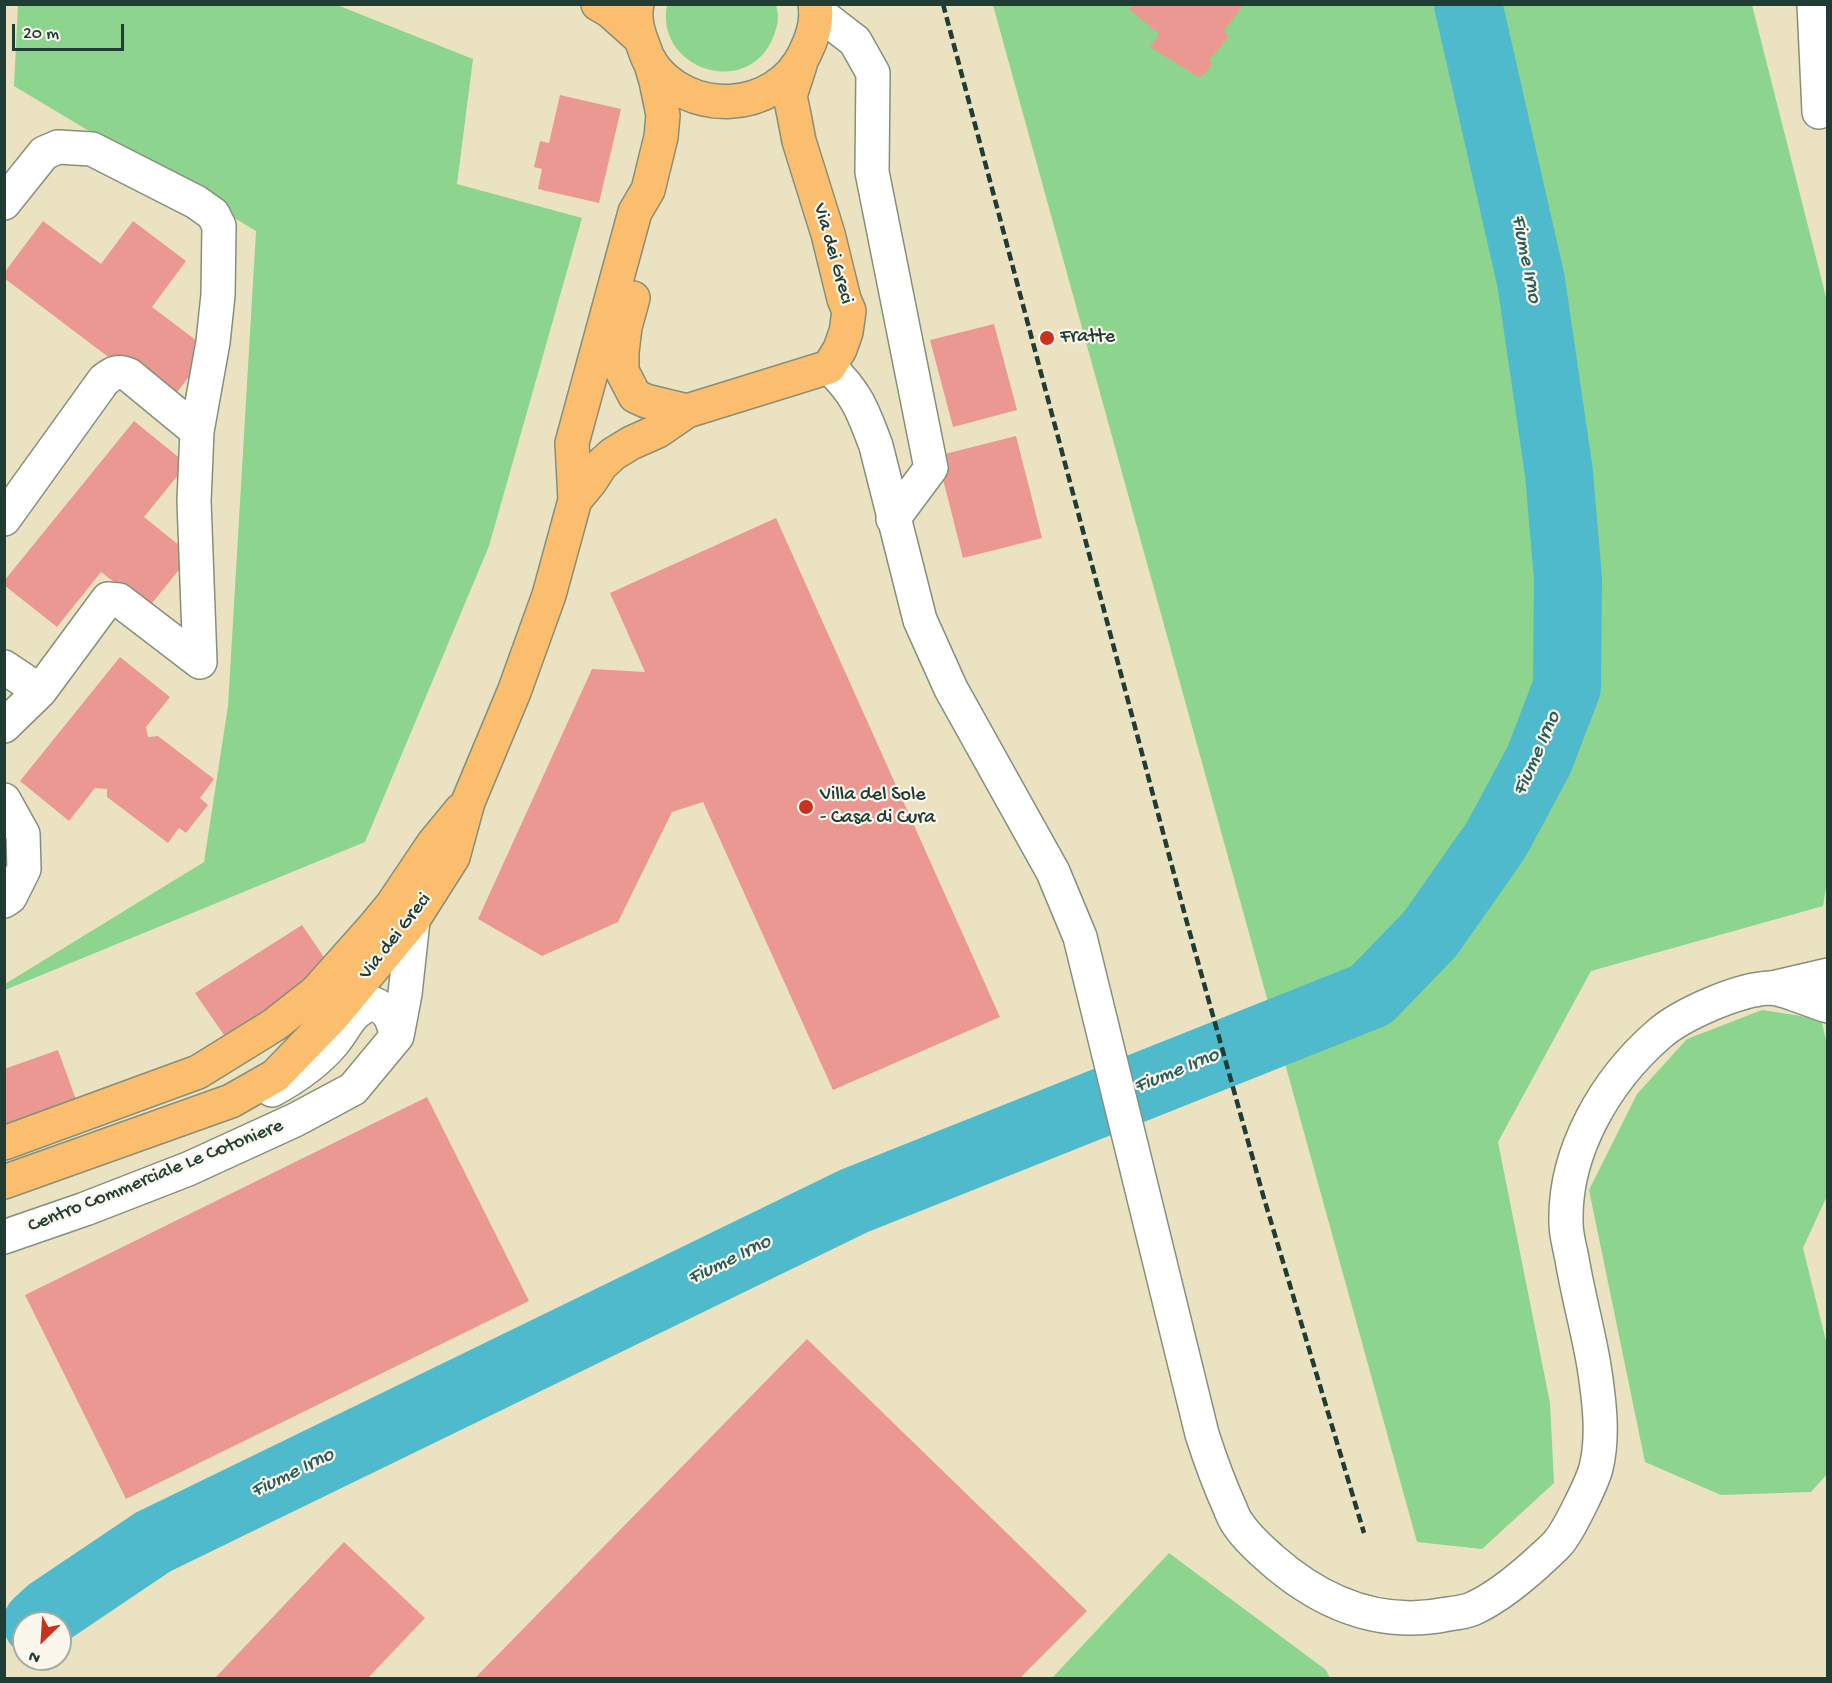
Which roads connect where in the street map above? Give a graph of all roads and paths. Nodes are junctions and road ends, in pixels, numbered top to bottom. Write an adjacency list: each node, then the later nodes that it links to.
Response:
1 (598, 4): 5 (main road)
2 (637, 4): 5 (main road, Via dei Greci)
3 (1814, 4): 7 (street)
4 (816, 8): 6 (main road, Via dei Greci); 15 (street)
5 (644, 49): 6 (main road); 8 (main road, Via dei Greci)
6 (800, 65): 10 (main road, Via dei Greci)
7 (1819, 112)
8 (648, 190): 11 (main road, Via dei Greci); 13 (main road, Via dei Greci)
9 (4, 203): 12 (street)
10 (829, 367): 11 (main road, Via dei Greci); 15 (street)
11 (687, 411): 13 (main road, Via dei Greci)
12 (197, 431): 14 (street); 17 (street)
13 (575, 500): 20 (main road, Via dei Greci)
14 (4, 519)
15 (893, 519): 24 (street)
16 (4, 667): 17 (street)
17 (40, 691): 18 (street)
18 (4, 726)
19 (4, 800): 21 (street)
20 (468, 802): 22 (main road, Via dei Greci); 28 (main road)
21 (4, 901)
22 (413, 920): 26 (street); 27 (main road, Via dei Greci)
23 (1827, 975): 24 (street)
24 (1772, 988): 25 (street)
25 (1827, 1006)
26 (399, 1025): 27 (street); 30 (street, Centro Commerciale Le Cotoniere)
27 (231, 1101): 29 (main road, Via dei Greci)
28 (4, 1143)
29 (4, 1182)
30 (4, 1237)

